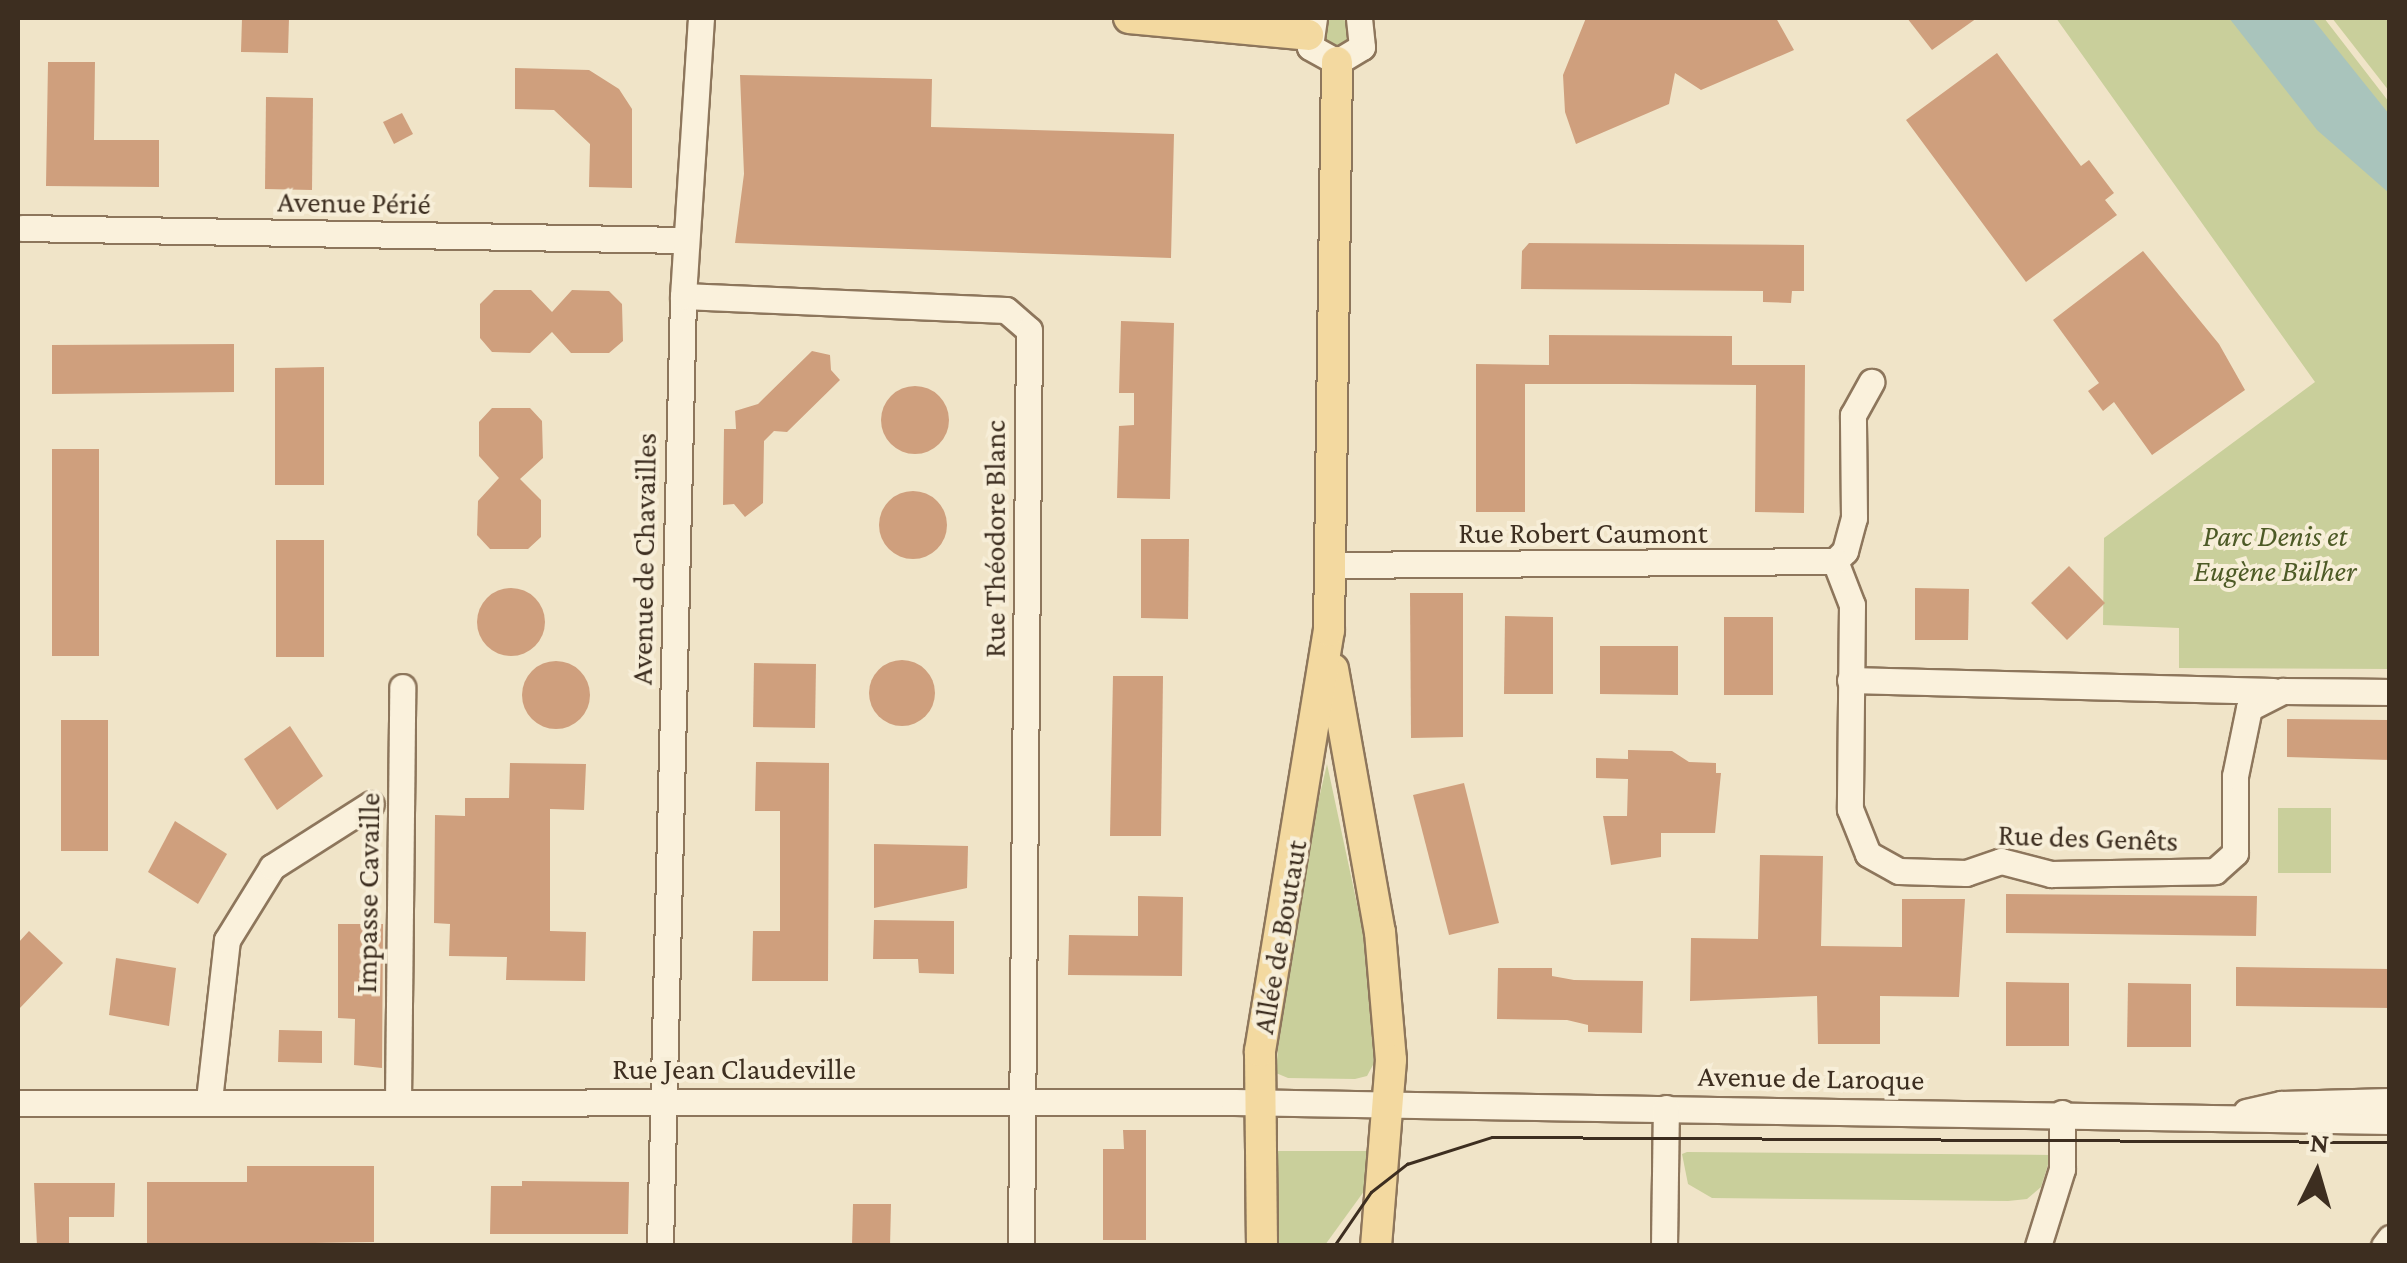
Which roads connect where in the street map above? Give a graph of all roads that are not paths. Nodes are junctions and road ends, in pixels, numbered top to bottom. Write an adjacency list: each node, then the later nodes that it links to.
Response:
1 (700, 18): 7 (street, Avenue de Chavailles)
2 (1129, 18): 4 (main road)
3 (1365, 20): 5 (street)
4 (1311, 26): 5 (street)
5 (1337, 62): 11 (main road, Allée de Boutaut)
6 (19, 230): 7 (street, Avenue Périé)
7 (686, 240): 8 (street, Avenue de Chavailles)
8 (683, 296): 21 (street, Avenue de Chavailles); 22 (street, Rue Théodore Blanc)
9 (1872, 382): 10 (street)
10 (1835, 561): 11 (street, Rue Robert Caumont); 13 (street, Rue des Genêts)
11 (1330, 565): 12 (main road, Allée de Boutaut)
12 (1329, 631): 24 (main road, Allée de Boutaut); 25 (main road, Allée de Boutaut)
13 (1850, 680): 15 (street); 15 (street, Rue des Genêts)
14 (402, 687): 19 (street, Impasse Cavaille)
15 (2283, 691): 16 (street)
16 (2390, 692)
17 (370, 804): 18 (street)
18 (209, 1100): 19 (street, Rue Jean Claudeville); 23 (street, Rue Jean Claudeville)
19 (398, 1100): 21 (street, Rue Jean Claudeville)
20 (2390, 1101): 28 (street, Avenue de Laroque)
21 (668, 1102): 22 (street, Rue Jean Claudeville); 31 (street, Avenue de Chavailles)
22 (1022, 1102): 24 (street, Rue Jean Claudeville); 32 (street, Rue Théodore Blanc)
23 (18, 1103)
24 (1258, 1103): 25 (street, Avenue de Laroque); 33 (main road, Allée de Boutaut)
25 (1388, 1105): 26 (street, Avenue de Laroque); 34 (main road, Allée de Boutaut)
26 (1666, 1108): 27 (street, Avenue de Laroque); 35 (street)
27 (2062, 1113): 28 (street, Avenue de Laroque); 36 (street)
28 (2232, 1115): 29 (street, Avenue de Laroque)
29 (2390, 1122)
30 (2390, 1238): 37 (street)
31 (660, 1246)
32 (1021, 1246)
33 (1262, 1246)
34 (1376, 1246)
35 (1664, 1246)
36 (2038, 1246)
37 (2384, 1246)

